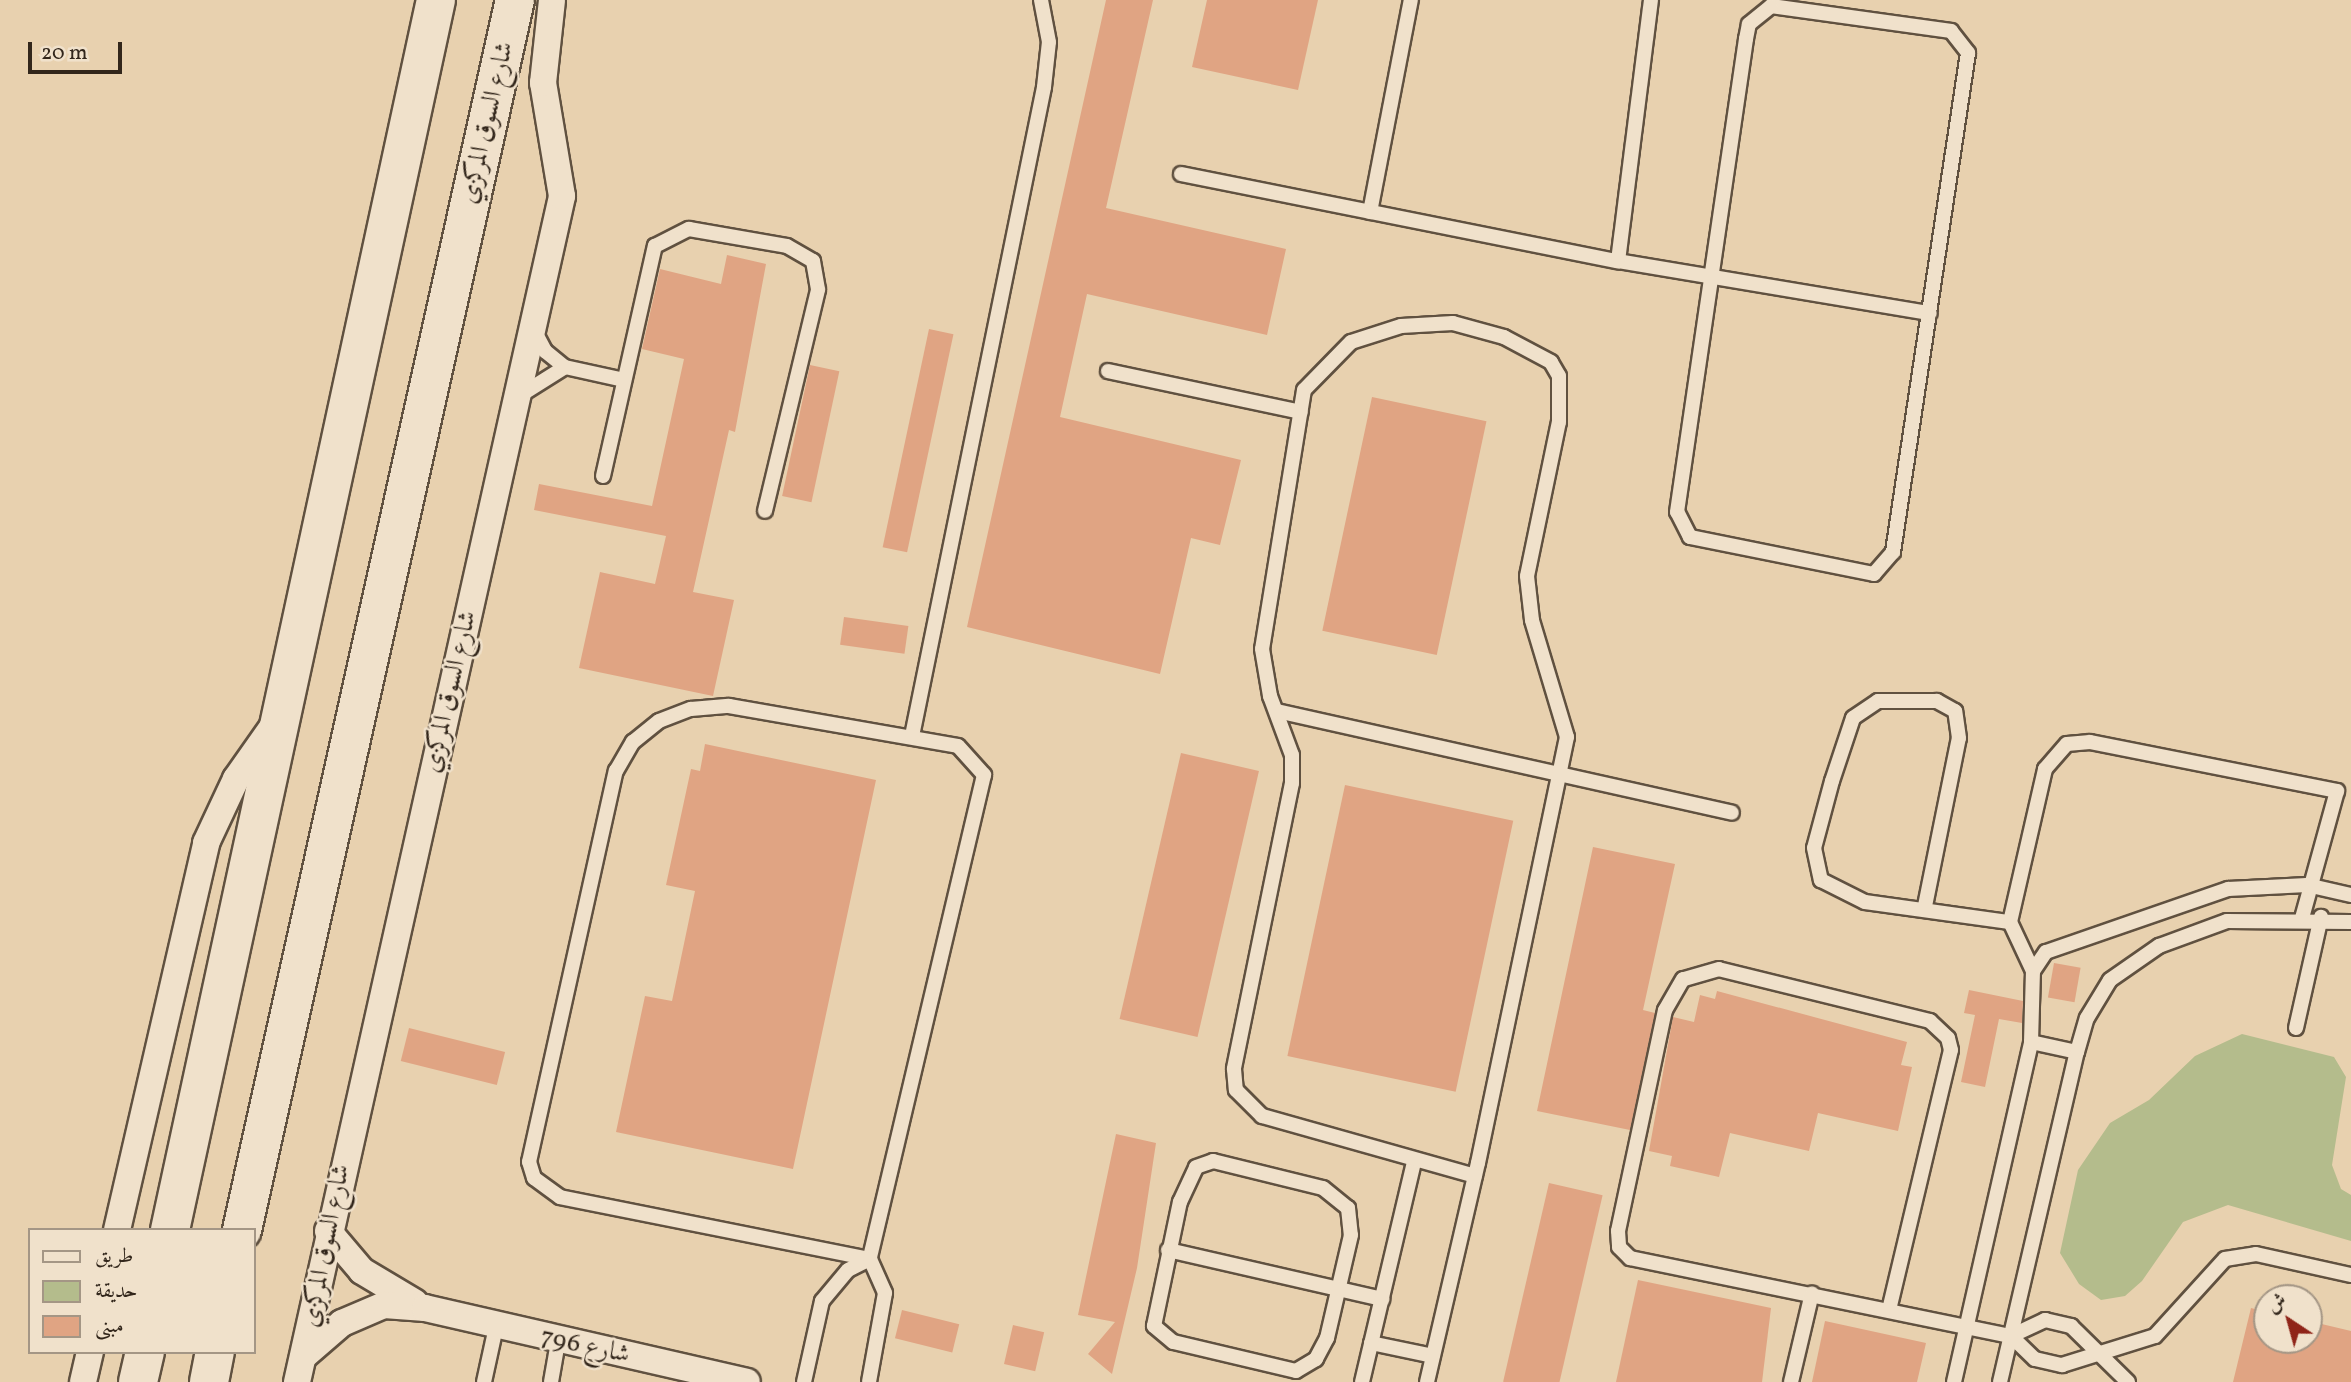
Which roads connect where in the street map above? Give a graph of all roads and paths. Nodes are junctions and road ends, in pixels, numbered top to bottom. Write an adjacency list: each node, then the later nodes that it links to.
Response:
1 (430, 0): 8 (main road)
2 (436, 0): 8 (main road)
3 (515, 0): 42 (main road, شارع السوق المركزي)
4 (552, 0): 14 (street, شارع السوق المركزي)
5 (1041, 0): 24 (lane)
6 (1411, 0): 10 (lane)
7 (1651, 0): 11 (lane)
8 (421, 61): 23 (main road)
9 (1181, 174): 10 (lane)
10 (1370, 212): 11 (lane)
11 (1618, 261): 12 (lane)
12 (1711, 277): 13 (lane); 13 (lane); 13 (lane)
13 (1930, 313)
14 (533, 326): 15 (lane); 18 (street, شارع السوق المركزي)
15 (565, 367): 17 (lane); 18 (lane)
16 (1108, 370): 19 (lane)
17 (624, 380): 20 (lane); 21 (lane)
18 (518, 397): 43 (street, شارع السوق المركزي)
19 (1301, 412): 22 (lane); 25 (lane)
20 (603, 476)
21 (765, 511)
22 (1277, 711): 25 (lane); 38 (lane)
23 (277, 721): 40 (street); 41 (main road)
24 (912, 736): 45 (lane); 45 (lane)
25 (1562, 772): 26 (lane); 39 (lane)
26 (1732, 813)
27 (2308, 885): 28 (lane); 31 (lane); 32 (lane); 34 (lane)
28 (2351, 895)
29 (1925, 906): 29 (lane); 32 (lane)
30 (2321, 917): 31 (lane); 33 (lane); 35 (lane)
31 (2302, 918): 37 (lane)
32 (2010, 922): 34 (lane)
33 (2351, 922)
34 (2033, 971): 36 (lane)
35 (2296, 1028)
36 (2031, 1042): 37 (lane); 53 (lane)
37 (2077, 1052): 54 (lane)
38 (1414, 1162): 39 (lane); 49 (lane)
39 (1475, 1176): 62 (lane)
40 (117, 1228)
41 (170, 1228)
42 (242, 1228)
43 (328, 1231): 50 (street, شارع 796); 61 (street, شارع السوق المركزي)
44 (1168, 1250): 47 (lane); 47 (lane); 47 (lane)
45 (870, 1259): 70 (lane); 71 (lane)
46 (2351, 1275): 57 (lane)
47 (1338, 1289): 49 (lane)
48 (1811, 1293): 51 (lane); 51 (lane); 74 (lane)
49 (1382, 1299): 56 (lane)
50 (425, 1308): 52 (street, شارع 796); 61 (street, شارع 796)
51 (1889, 1310): 53 (lane)
52 (496, 1326): 55 (street, شارع 796); 67 (lane)
53 (1966, 1327): 54 (lane); 75 (lane)
54 (2011, 1336): 57 (lane); 57 (lane); 76 (lane)
55 (558, 1342): 68 (lane); 69 (street, شارع 796)
56 (1371, 1343): 62 (lane); 72 (lane)
57 (2094, 1352): 77 (lane)
58 (90, 1354): 63 (street)
59 (145, 1354): 64 (main road)
60 (215, 1354): 65 (main road)
61 (305, 1355): 66 (street, شارع السوق المركزي)
62 (1433, 1356): 73 (lane)
63 (83, 1382)
64 (138, 1382)
65 (209, 1382)
66 (298, 1382)
67 (484, 1382)
68 (551, 1382)
69 (747, 1382)
70 (804, 1382)
71 (869, 1382)
72 (1362, 1382)
73 (1427, 1382)
74 (1791, 1382)
75 (1954, 1382)
76 (2000, 1382)
77 (2128, 1382)

